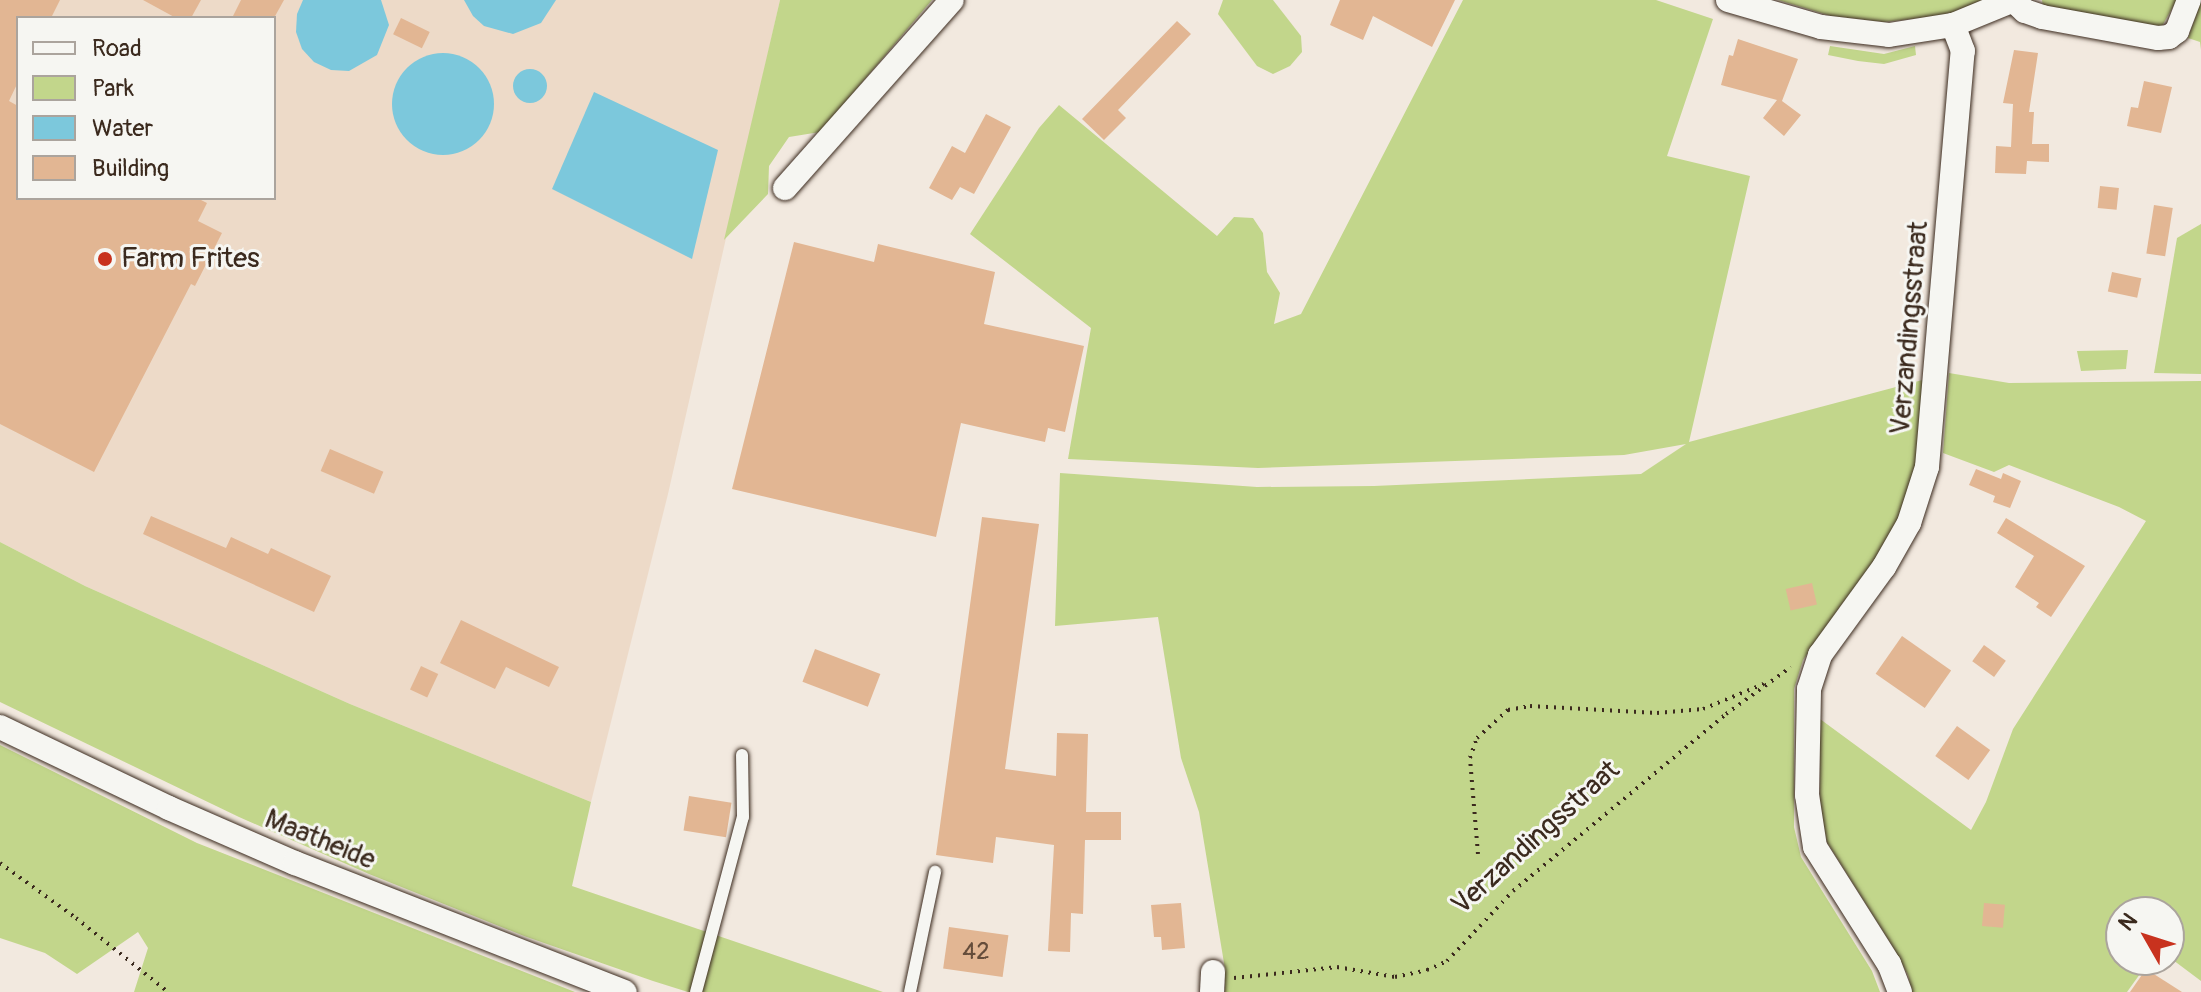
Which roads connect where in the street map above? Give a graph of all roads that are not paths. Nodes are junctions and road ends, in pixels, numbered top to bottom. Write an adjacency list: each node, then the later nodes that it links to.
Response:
1 (952, 0): 6 (street)
2 (1728, 0): 5 (street)
3 (2014, 0): 4 (street); 5 (street)
4 (2189, 0)
5 (1953, 25): 13 (street, Verzandingsstraat)
6 (785, 188)
7 (0, 727): 10 (street, Maatheide)
8 (742, 755): 11 (lane)
9 (935, 872): 12 (lane)
10 (625, 992)
11 (696, 992)
12 (910, 992)
13 (1900, 992)

